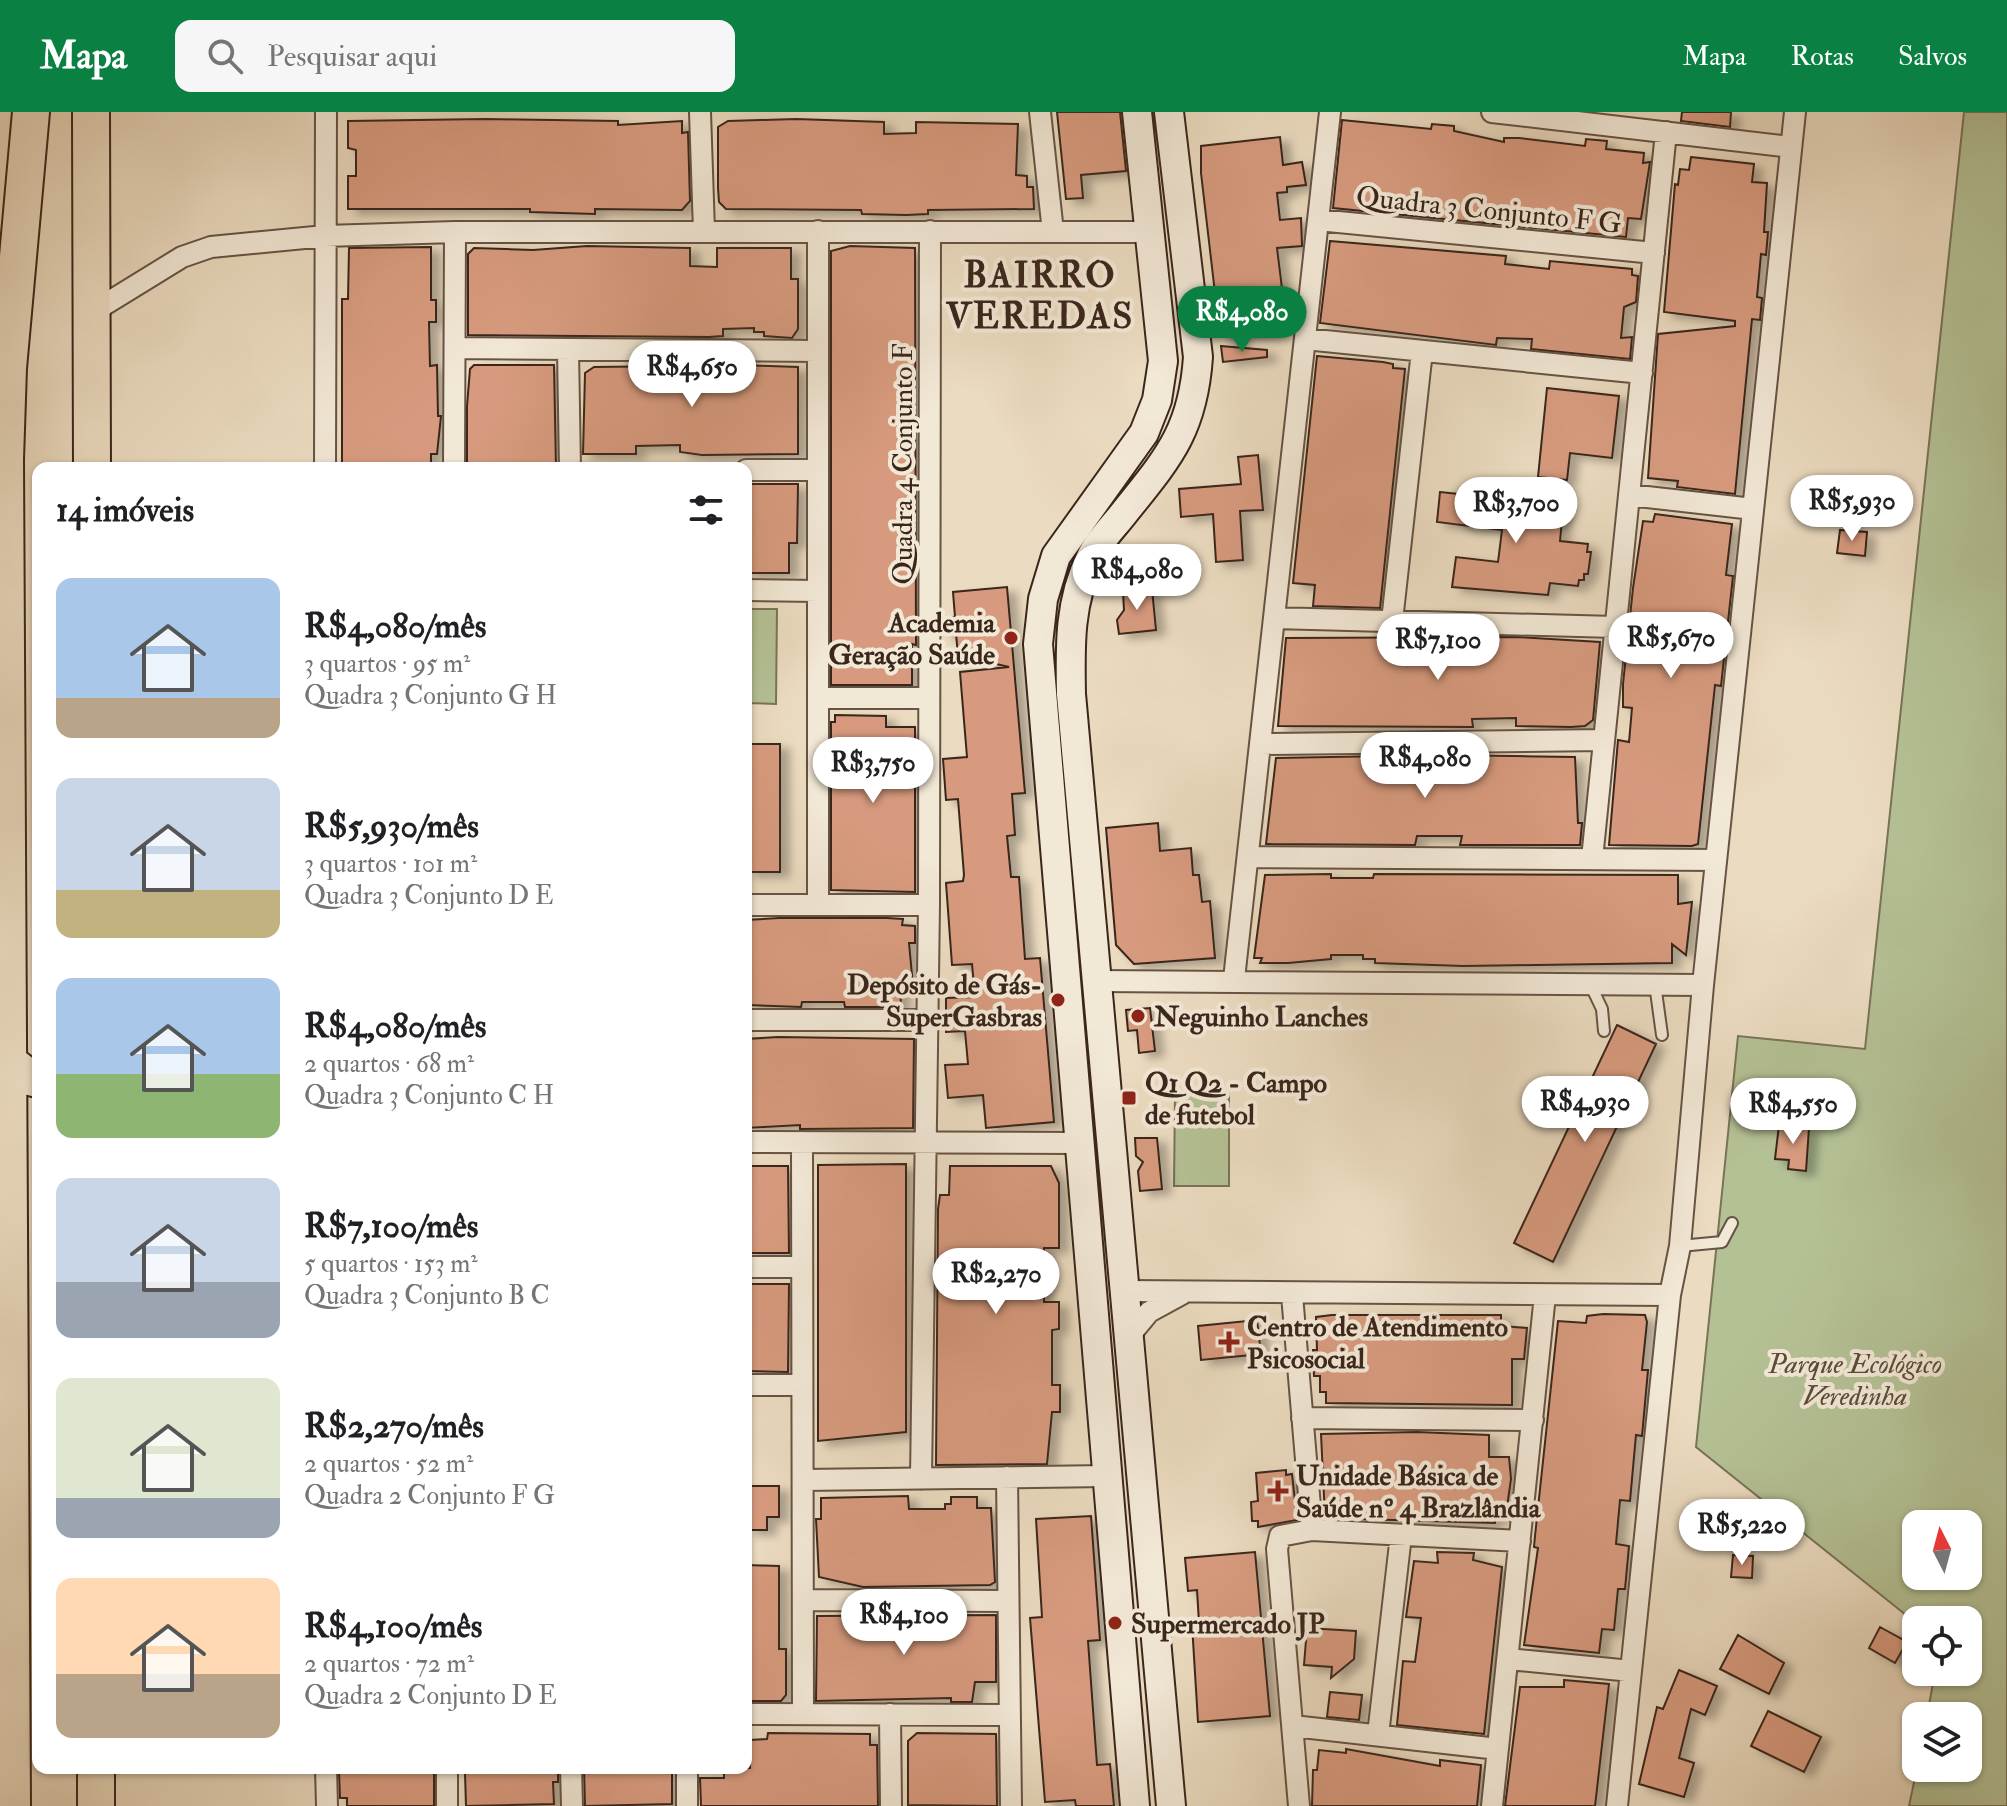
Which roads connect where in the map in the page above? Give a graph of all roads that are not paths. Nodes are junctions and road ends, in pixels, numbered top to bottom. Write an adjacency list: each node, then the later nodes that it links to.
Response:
1 (31, 112): 65 (highway)
2 (91, 112): 22 (highway)
3 (326, 112): 20 (street)
4 (700, 112): 14 (street)
5 (1040, 112): 18 (street)
6 (1330, 112): 13 (street)
7 (1492, 112): 11 (street)
8 (1795, 112): 12 (street)
9 (1170, 122): 10 (street); 47 (street)
10 (1138, 124): 19 (street)
11 (1666, 132): 12 (street); 21 (street)
12 (1791, 147): 36 (street)
13 (1318, 220): 21 (street, Quadra 3 Conjunto F G); 23 (street)
14 (704, 231): 15 (street); 17 (street)
15 (818, 231): 16 (street); 26 (street)
16 (930, 231): 18 (street); 43 (street, Quadra 4 Conjunto F)
17 (455, 232): 20 (street); 24 (street)
18 (1053, 232): 19 (street)
19 (1150, 232): 46 (street)
20 (325, 236): 22 (street); 30 (street)
21 (1654, 253): 28 (street)
22 (91, 313): 29 (highway)
23 (1305, 339): 27 (street); 39 (street)
24 (455, 348): 25 (street); 31 (street)
25 (568, 350): 26 (street); 32 (street)
26 (818, 351): 34 (street)
27 (1422, 351): 28 (street); 40 (street)
28 (1642, 373): 35 (street)
29 (92, 462)
30 (325, 462)
31 (454, 462)
32 (570, 462)
33 (752, 470): 34 (street)
34 (818, 470): 38 (street)
35 (1629, 495): 36 (street); 41 (street)
36 (1753, 509): 50 (street)
37 (752, 590): 38 (street)
38 (818, 591): 42 (street)
39 (1274, 618): 40 (street); 45 (street)
40 (1392, 621): 41 (street)
41 (1615, 627): 44 (street)
42 (818, 698): 43 (street); 54 (street)
43 (929, 698): 55 (street, Quadra 4 Conjunto F)
44 (1604, 740): 45 (street); 49 (street)
45 (1261, 744): 48 (street)
46 (1053, 846): 47 (street); 52 (street)
47 (1085, 848): 51 (street)
48 (1248, 857): 49 (street); 56 (street)
49 (1592, 859): 50 (street)
50 (1716, 860): 60 (street)
51 (1089, 894): 52 (street); 57 (street)
52 (1057, 897): 71 (street)
53 (752, 905): 54 (street)
54 (818, 905): 55 (street)
55 (929, 905): 62 (street, Quadra 4 Conjunto F)
56 (1234, 979): 57 (street); 58 (street)
57 (1097, 981): 77 (street)
58 (1590, 984): 59 (street); 63 (lane)
59 (1655, 984): 60 (street); 64 (lane)
60 (1703, 985): 74 (street)
61 (752, 1020): 62 (street)
62 (927, 1020): 70 (street, Quadra 4 Conjunto F)
63 (1604, 1031)
64 (1662, 1035)
65 (7, 1061): 66 (highway); 72 (highway)
66 (32, 1078)
67 (32, 1131): 72 (highway)
68 (752, 1142): 69 (street)
69 (802, 1142): 70 (street); 76 (street)
70 (925, 1142): 71 (street); 89 (street, Quadra 4 Conjunto F)
71 (1079, 1143): 87 (street)
72 (8, 1149): 100 (highway)
73 (1732, 1223): 74 (lane)
74 (1680, 1246): 81 (street)
75 (752, 1267): 76 (street)
76 (802, 1267): 84 (street)
77 (1125, 1291): 78 (street); 82 (street)
78 (1182, 1294): 79 (street); 82 (street)
79 (1292, 1295): 80 (street); 85 (street)
80 (1545, 1295): 81 (street); 86 (street)
81 (1670, 1295): 99 (street)
82 (1129, 1336): 92 (street)
83 (752, 1385): 84 (street)
84 (802, 1385): 90 (street)
85 (1302, 1418): 86 (street); 93 (street)
86 (1533, 1420): 95 (street)
87 (1107, 1476): 88 (street); 91 (street)
88 (1007, 1477): 89 (street); 97 (street)
89 (921, 1479): 90 (street)
90 (803, 1480): 96 (street)
91 (1110, 1504): 92 (street); 107 (street)
92 (1144, 1504): 106 (street)
93 (1312, 1530): 94 (street); 105 (street)
94 (1401, 1535): 95 (street); 108 (street)
95 (1520, 1541): 98 (street)
96 (803, 1600): 97 (street); 102 (street)
97 (1008, 1601): 104 (street)
98 (1508, 1659): 99 (street); 109 (street)
99 (1631, 1671): 127 (street)
100 (6, 1684): 117 (highway)
101 (752, 1714): 102 (street)
102 (803, 1714): 103 (street)
103 (890, 1714): 104 (street); 123 (street)
104 (1009, 1715): 124 (street)
105 (1293, 1726): 108 (street); 125 (street)
106 (1164, 1730): 107 (street); 116 (street)
107 (1129, 1732): 115 (street)
108 (1378, 1735): 109 (street)
109 (1498, 1749): 126 (street)
110 (96, 1774): 118 (highway)
111 (326, 1774): 119 (street)
112 (447, 1774): 120 (street)
113 (571, 1774): 121 (street)
114 (687, 1774): 122 (street)
115 (1134, 1794): 116 (street)
116 (1170, 1794)
117 (12, 1806)
118 (96, 1806)
119 (327, 1806)
120 (447, 1806)
121 (572, 1806)
122 (687, 1806)
123 (891, 1806)
124 (1011, 1806)
125 (1299, 1806)
126 (1492, 1806)
127 (1617, 1806)

